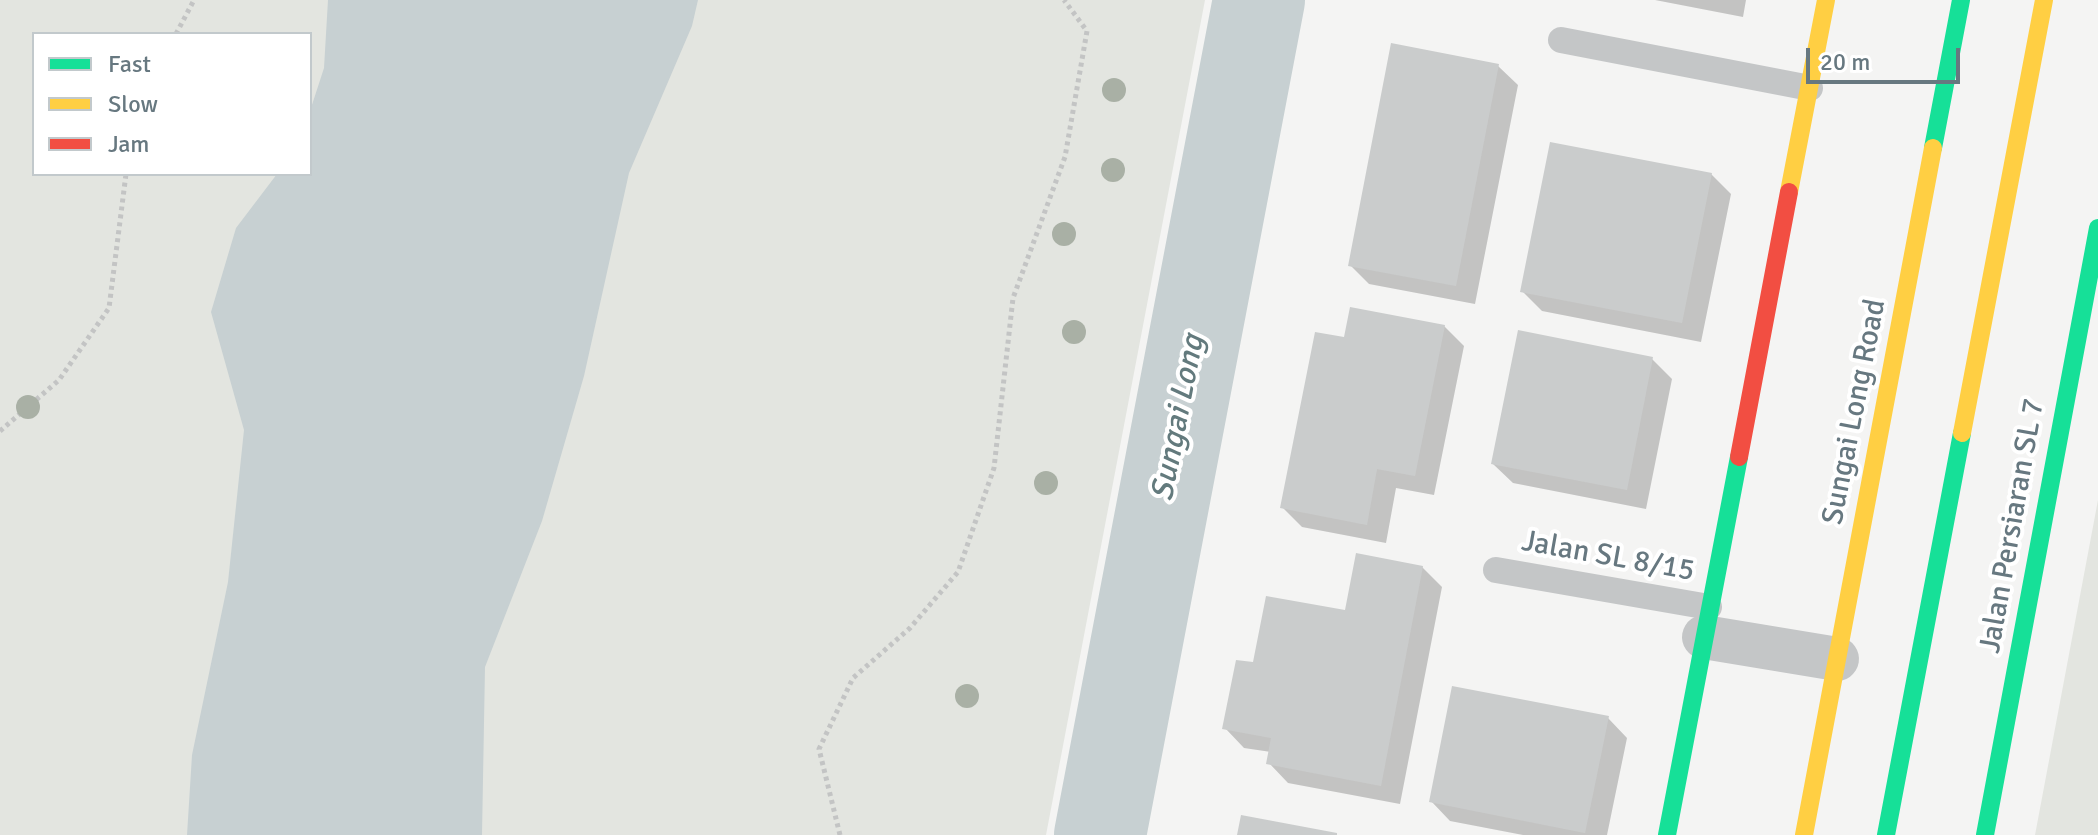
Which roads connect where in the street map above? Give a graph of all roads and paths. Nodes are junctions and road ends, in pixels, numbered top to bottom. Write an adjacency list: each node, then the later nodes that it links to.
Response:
1 (194, 0): 6 (path)
2 (1064, 0): 16 (path)
3 (1826, 0): 8 (street)
4 (1961, 0): 15 (street, Sungai Long Road)
5 (2044, 0): 19 (street)
6 (177, 32)
7 (1561, 40): 8 (lane)
8 (1810, 88): 14 (street)
9 (126, 176): 12 (path)
10 (2098, 228): 11 (street, Jalan Persiaran SL 7)
11 (2087, 341): 20 (street, Jalan Persiaran SL 7)
12 (0, 431)
13 (1496, 570): 14 (lane, Jalan SL 8/15)
14 (1706, 622): 15 (street); 17 (street)
15 (1837, 659): 18 (street, Sungai Long Road)
16 (840, 835)
17 (1667, 835)
18 (1804, 835)
19 (1886, 835)
20 (1985, 835)

